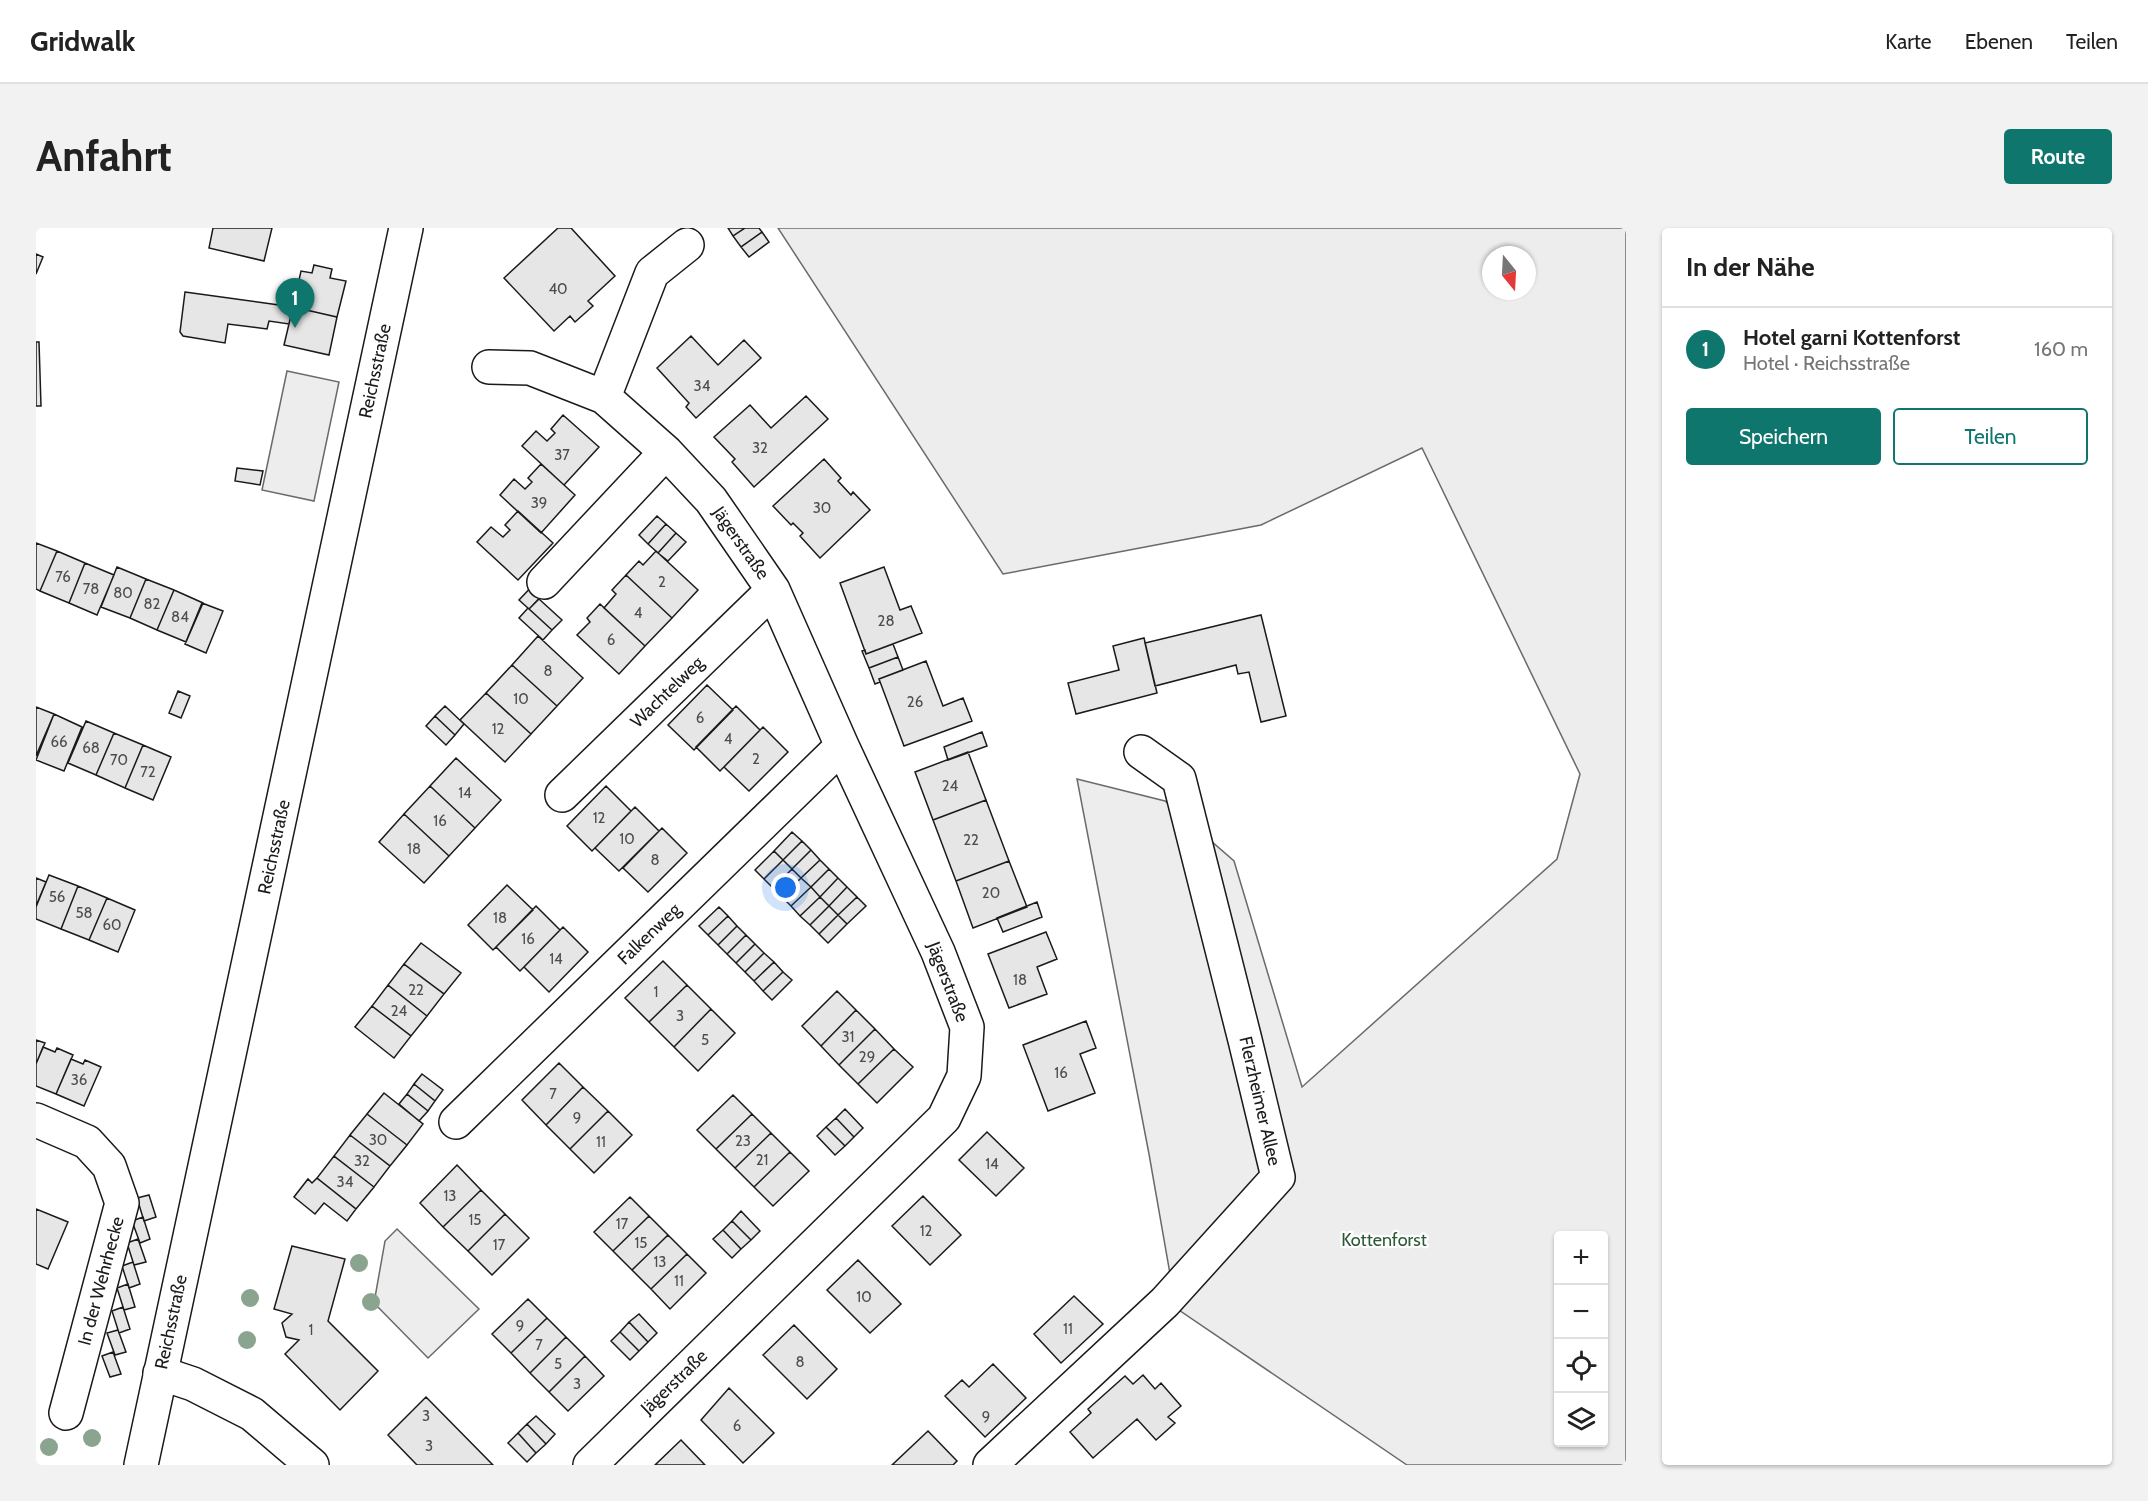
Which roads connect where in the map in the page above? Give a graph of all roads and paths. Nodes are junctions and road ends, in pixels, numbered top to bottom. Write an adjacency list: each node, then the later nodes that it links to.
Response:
1 (406, 228): 13 (street, Reichsstraße)
2 (687, 245): 4 (street)
3 (489, 367): 4 (street, Jägerstraße)
4 (604, 397): 5 (street, Jägerstraße)
5 (666, 452): 6 (street); 7 (street, Jägerstraße)
6 (544, 582)
7 (773, 590): 8 (street, Jägerstraße); 10 (street, Wachtelweg)
8 (842, 746): 12 (street, Falkenweg); 17 (street, Jägerstraße)
9 (1141, 752): 18 (street, Flerzheimer Allee)
10 (562, 795)
11 (36, 1120): 14 (street, In der Wehrhecke)
12 (456, 1122)
13 (160, 1373): 15 (street, Reichsstraße); 16 (street)
14 (66, 1413)
15 (141, 1465)
16 (312, 1465)
17 (590, 1465)
18 (990, 1465)

